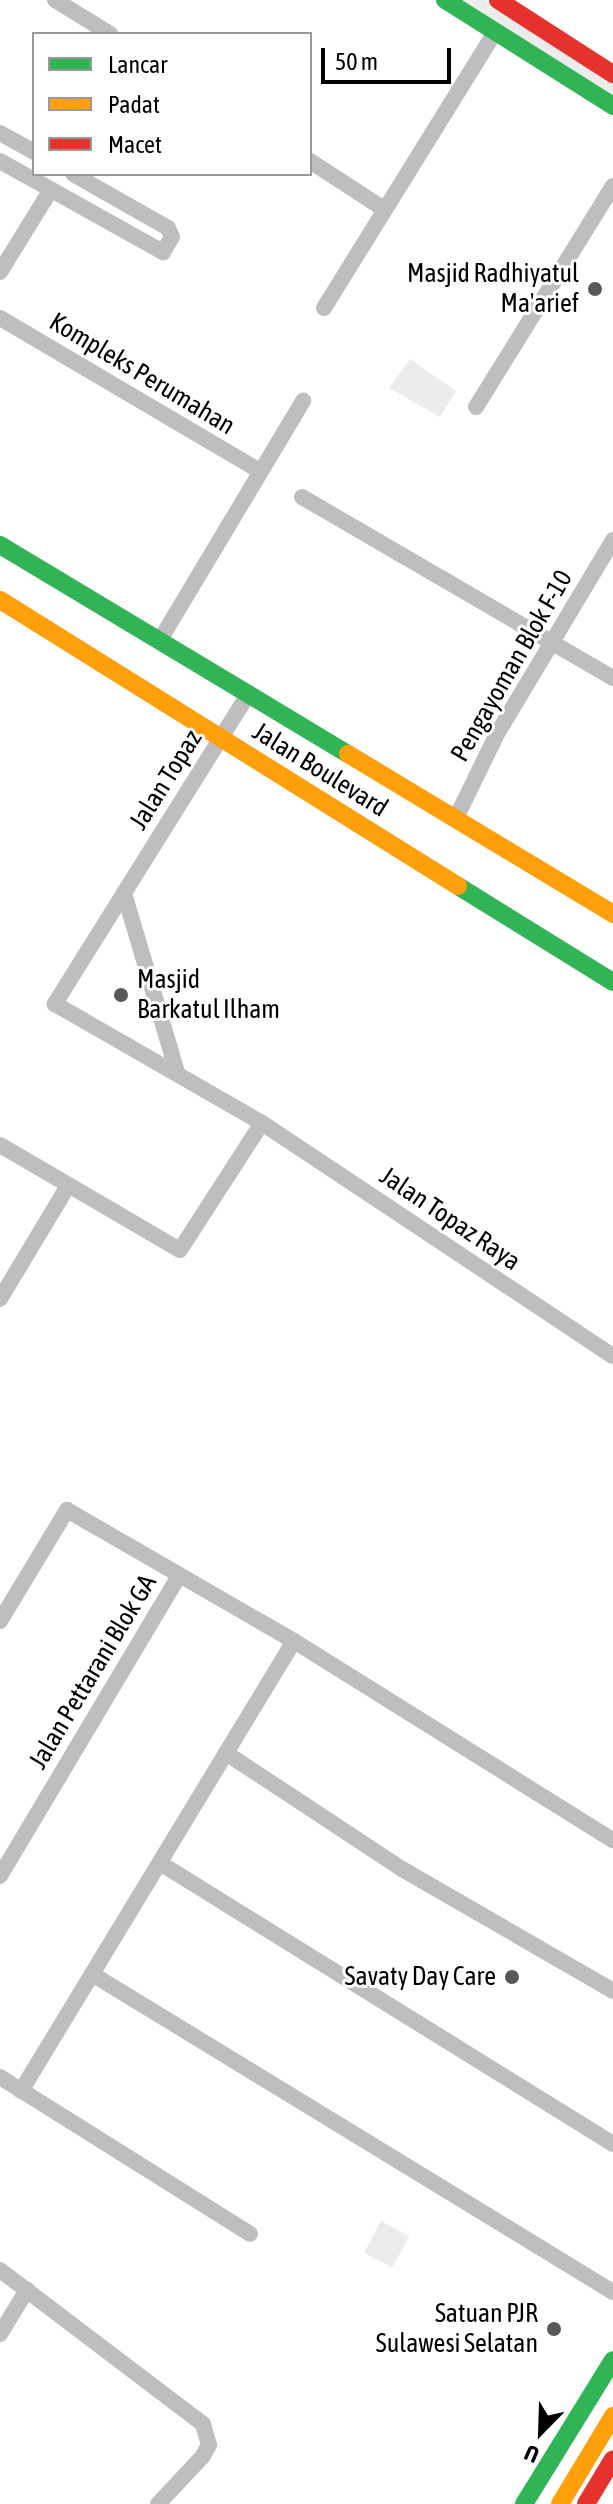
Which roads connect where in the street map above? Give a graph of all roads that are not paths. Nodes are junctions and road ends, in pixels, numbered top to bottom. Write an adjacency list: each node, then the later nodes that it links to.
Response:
1 (55, 0): 4 (street)
2 (445, 0): 5 (main road)
3 (498, 0): 6 (main road)
4 (107, 32)
5 (495, 32): 7 (main road); 16 (street)
6 (613, 74)
7 (613, 106)
8 (0, 133): 9 (street)
9 (32, 151)
10 (0, 161): 15 (street)
11 (312, 162): 16 (street)
12 (68, 176): 15 (street)
13 (76, 176): 15 (street)
14 (613, 186): 21 (street)
15 (49, 187): 17 (street)
16 (384, 209): 18 (street)
17 (0, 272)
18 (324, 308)
19 (0, 318): 22 (street, Kompleks Perumahan)
20 (303, 401): 22 (street)
21 (476, 407)
22 (260, 471): 28 (street)
23 (302, 497): 27 (street)
24 (613, 540): 27 (street, Pengayoman Blok F-10)
25 (0, 545): 28 (main road, Jalan Boulevard)
26 (0, 600): 31 (main road, Jalan Boulevard)
27 (552, 639): 29 (street); 32 (street, Pengayoman Blok F-10)
28 (160, 640): 30 (main road, Jalan Boulevard)
29 (613, 678)
30 (249, 693): 31 (street, Jalan Topaz); 32 (main road, Jalan Boulevard)
31 (220, 738): 33 (street, Jalan Topaz); 35 (main road, Jalan Boulevard)
32 (456, 818): 34 (main road, Jalan Boulevard)
33 (124, 893): 36 (street, Jalan Topaz); 37 (street)
34 (613, 914)
35 (613, 982)
36 (55, 1004): 37 (street, Jalan Topaz Raya)
37 (176, 1069): 38 (street, Jalan Topaz Raya)
38 (262, 1123): 40 (street); 42 (street, Jalan Topaz Raya)
39 (0, 1145): 40 (street)
40 (68, 1186): 41 (street)
41 (0, 1299)
42 (612, 1356)
43 (179, 1576): 44 (street); 45 (street); 49 (street, Jalan Pettarani Blok GA)
44 (0, 1621)
45 (294, 1641): 46 (street); 47 (street)
46 (226, 1753): 48 (street); 51 (street)
47 (613, 1840)
48 (160, 1863): 50 (street); 54 (street)
49 (0, 1876)
50 (92, 1974): 53 (street); 58 (street)
51 (613, 1991)
52 (0, 2077): 53 (street)
53 (21, 2091): 55 (street)
54 (613, 2144)
55 (250, 2234)
56 (0, 2270): 57 (street)
57 (27, 2290): 59 (street); 65 (street)
58 (613, 2292)
59 (0, 2334)
60 (613, 2360): 66 (main road)
61 (613, 2371): 67 (main road)
62 (613, 2416): 68 (main road)
63 (613, 2438): 69 (main road)
64 (613, 2459): 70 (main road)
65 (158, 2504)
66 (524, 2504)
67 (533, 2504)
68 (560, 2504)
69 (574, 2504)
70 (586, 2504)

